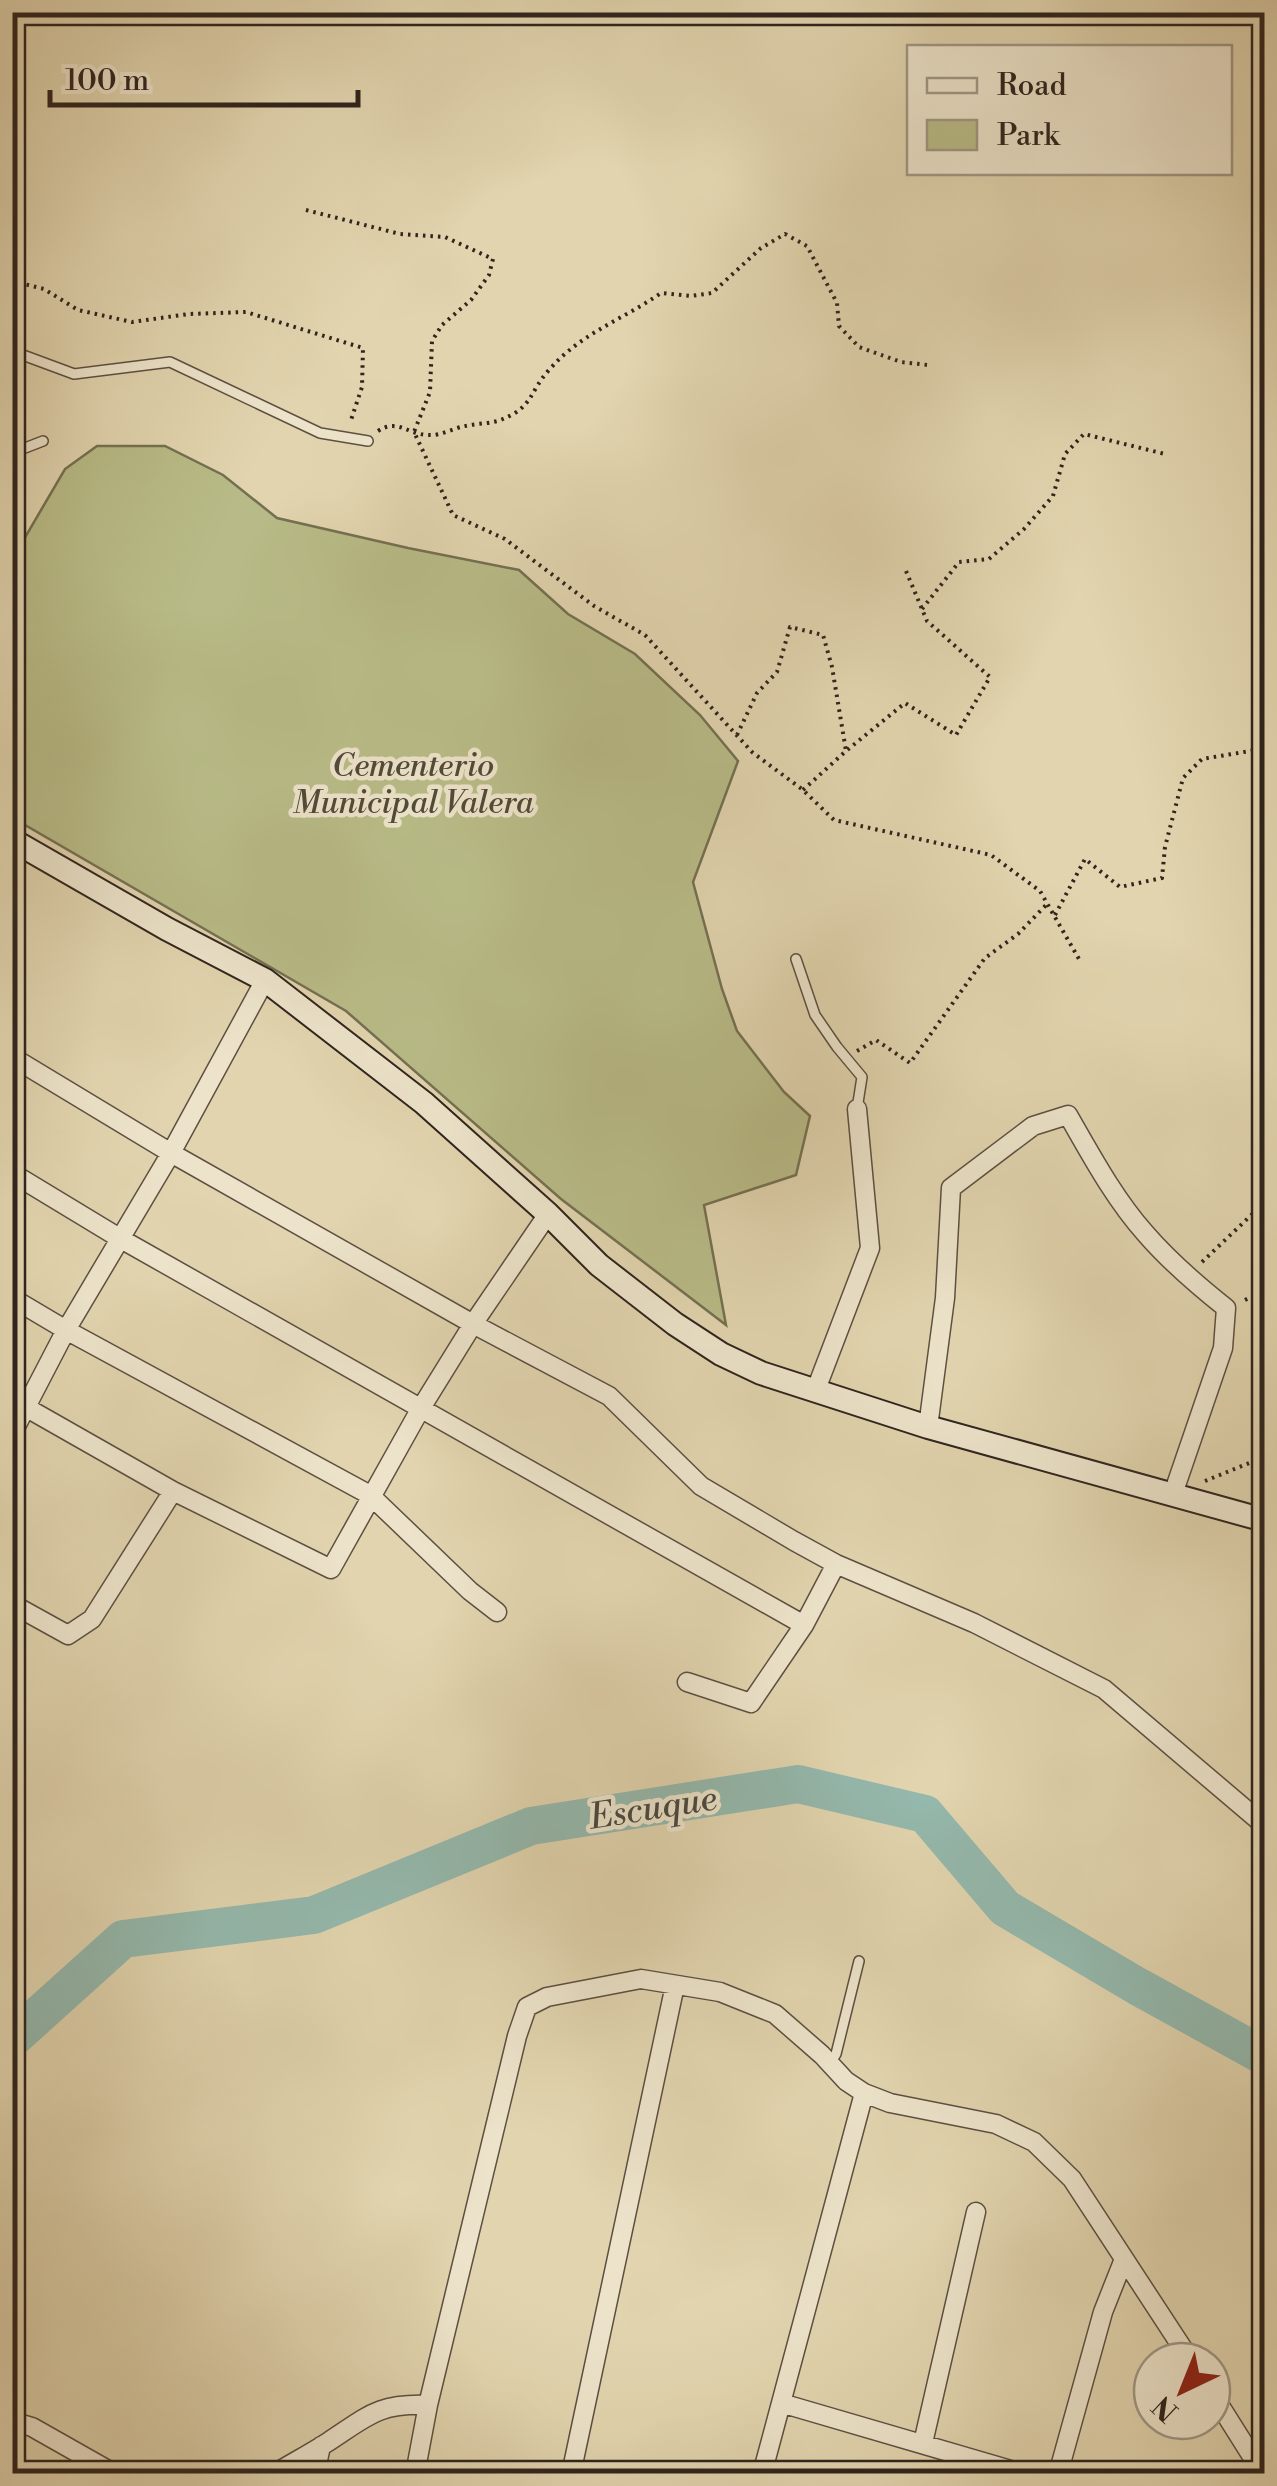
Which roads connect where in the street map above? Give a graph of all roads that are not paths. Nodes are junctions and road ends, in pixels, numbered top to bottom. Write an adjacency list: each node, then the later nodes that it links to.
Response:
1 (12, 351): 3 (lane)
2 (43, 441): 4 (lane)
3 (368, 441)
4 (12, 453)
5 (12, 840): 7 (main road)
6 (796, 959): 9 (lane)
7 (265, 980): 10 (street); 12 (main road)
8 (12, 1057): 10 (street)
9 (857, 1110): 17 (street)
10 (171, 1153): 13 (street); 15 (street)
11 (12, 1173): 13 (street)
12 (548, 1214): 15 (street); 17 (main road)
13 (121, 1239): 16 (street); 19 (street)
14 (12, 1298): 16 (street)
15 (473, 1324): 19 (street); 26 (street)
16 (66, 1330): 18 (street); 24 (street)
17 (815, 1392): 20 (main road)
18 (27, 1408): 21 (street); 22 (street)
19 (421, 1408): 24 (street); 29 (street)
20 (928, 1428): 23 (main road); 23 (street)
21 (12, 1434)
22 (173, 1491): 24 (street); 27 (street)
23 (1173, 1494): 25 (main road)
24 (370, 1495): 28 (street)
25 (1264, 1520)
26 (836, 1564): 29 (street); 31 (street)
27 (12, 1604)
28 (497, 1612)
29 (804, 1625): 30 (street)
30 (687, 1682)
31 (1264, 1825)
32 (859, 1961): 34 (lane)
33 (675, 1985): 34 (street); 40 (street); 49 (street)
34 (830, 2063): 35 (street)
35 (864, 2093): 37 (street); 39 (street)
36 (976, 2212): 43 (street)
37 (1124, 2259): 38 (street); 52 (street)
38 (1178, 2341)
39 (781, 2403): 43 (street); 50 (street)
40 (428, 2405): 44 (street); 48 (street)
41 (12, 2420): 45 (street)
42 (1232, 2425): 53 (street)
43 (924, 2443): 51 (street)
44 (321, 2446): 46 (street); 47 (street)
45 (115, 2474)
46 (274, 2474)
47 (315, 2474)
48 (415, 2474)
49 (571, 2474)
50 (762, 2474)
51 (1024, 2474)
52 (1058, 2474)
53 (1263, 2474)

